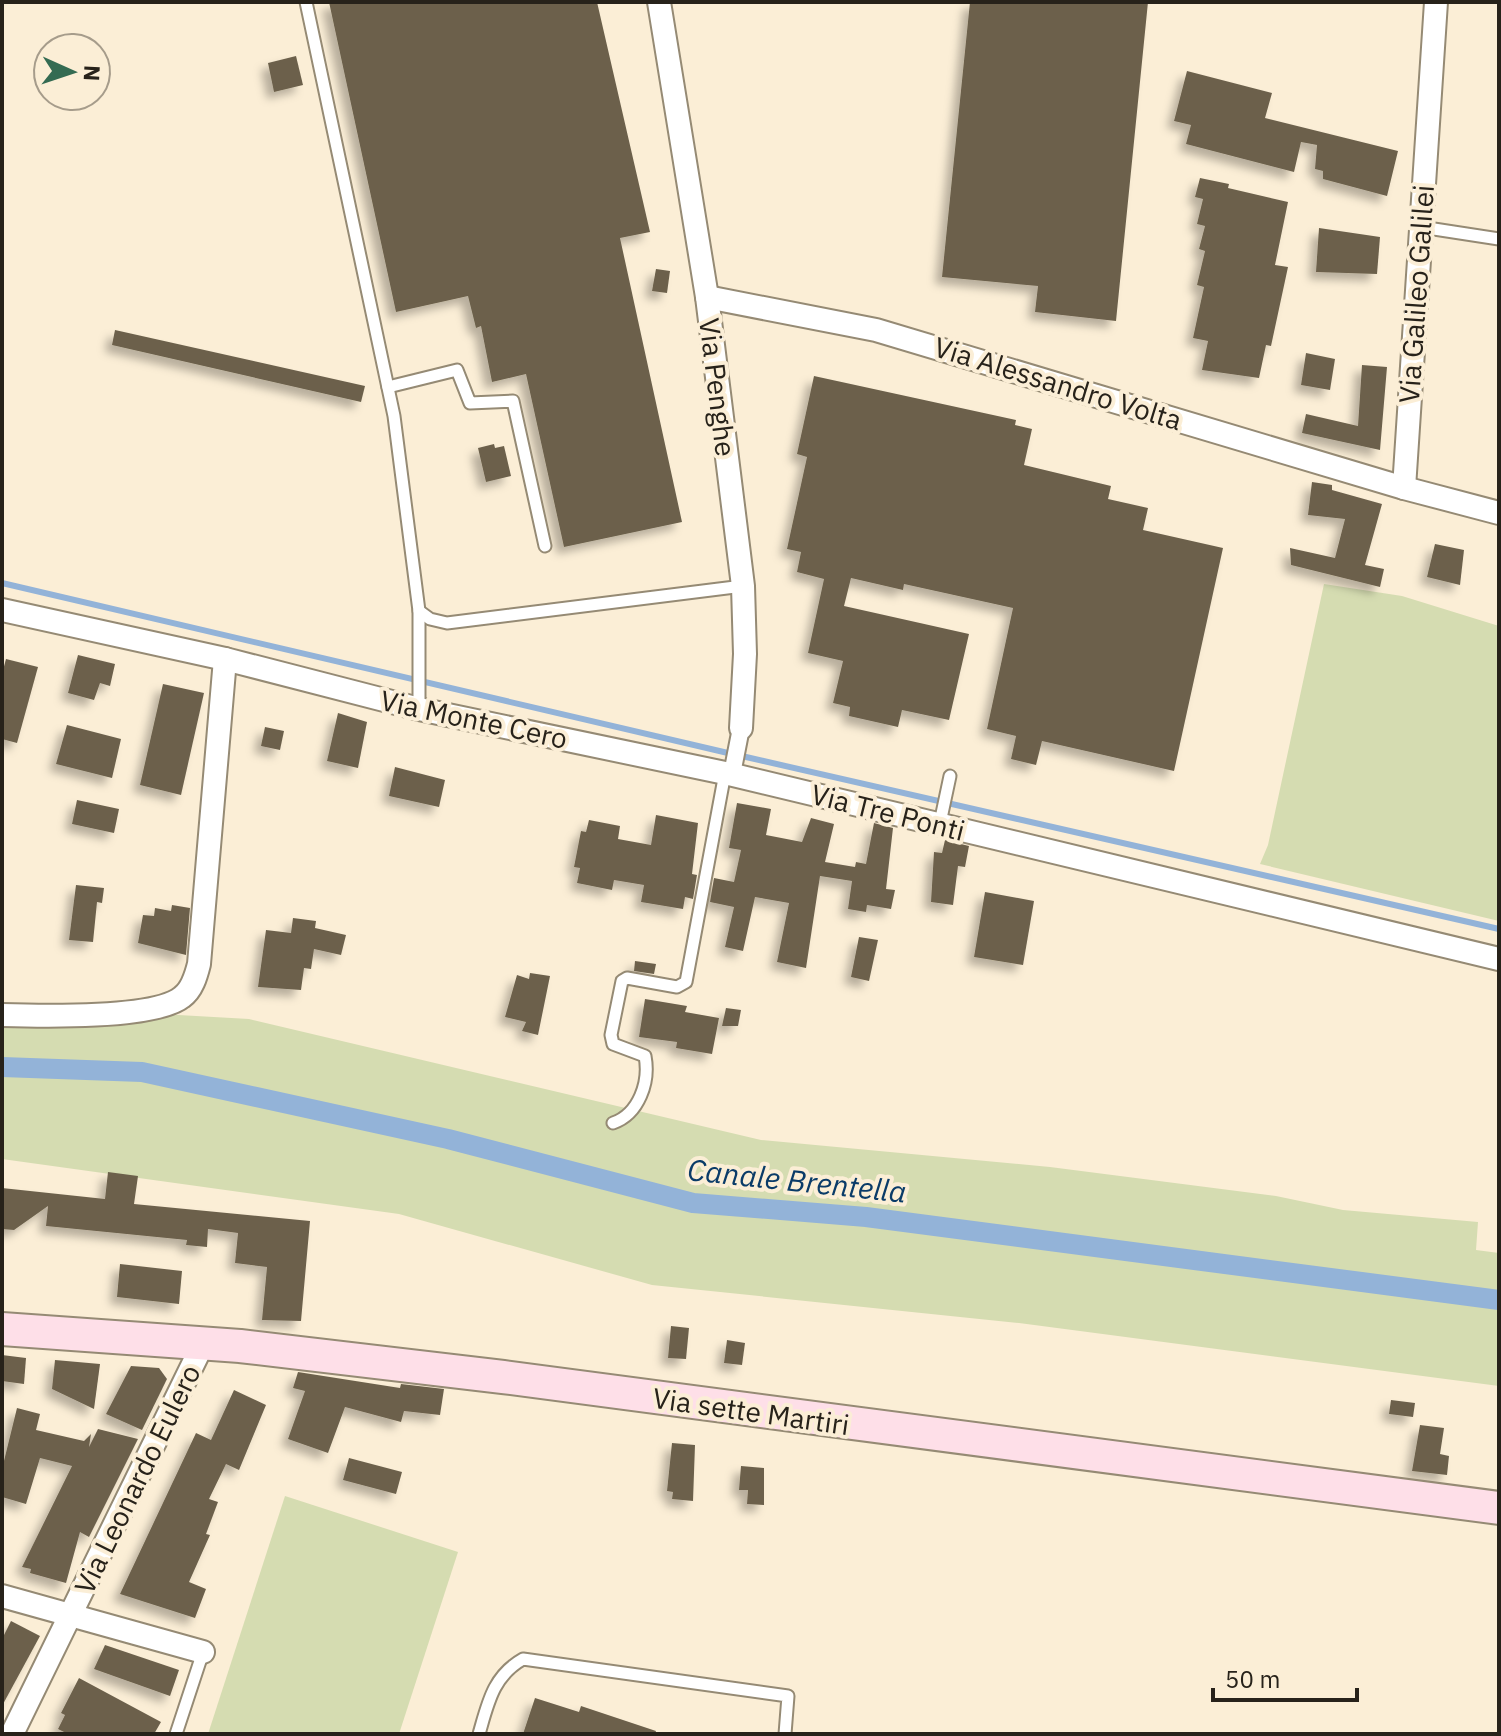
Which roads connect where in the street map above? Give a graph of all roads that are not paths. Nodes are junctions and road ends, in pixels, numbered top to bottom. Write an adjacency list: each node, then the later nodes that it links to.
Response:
1 (306, 2): 7 (lane)
2 (659, 2): 6 (street, Via Penghe)
3 (1436, 2): 4 (street, Via Galileo Galilei)
4 (1421, 227): 5 (lane); 8 (street, Via Galileo Galilei)
5 (1499, 239)
6 (707, 297): 8 (street, Via Alessandro Volta); 11 (street, Via Penghe)
7 (388, 387): 10 (lane); 13 (lane)
8 (1404, 488): 9 (street)
9 (1499, 513)
10 (545, 546)
11 (743, 586): 13 (lane); 16 (street, Via Penghe)
12 (2, 610): 14 (street, Via Monte Cero)
13 (419, 611): 15 (lane)
14 (225, 659): 15 (street, Via Monte Cero); 21 (street)
15 (419, 703): 17 (street, Via Monte Cero)
16 (741, 728): 17 (street, Via Penghe)
17 (728, 774): 19 (street, Via Tre Ponti); 22 (lane)
18 (950, 776): 19 (lane)
19 (940, 823): 20 (street, Via Tre Ponti)
20 (1499, 959)
21 (2, 1015)
22 (613, 1123)
23 (2, 1329): 24 (main road, Via sette Martiri)
24 (198, 1342): 25 (main road, Via sette Martiri); 27 (street, Via Leonardo Eulero)
25 (1499, 1508)
26 (2, 1596): 27 (street)
27 (71, 1615): 28 (street, Via Leonardo Eulero); 29 (street, Via Leonardo Eulero)
28 (203, 1652): 30 (lane)
29 (12, 1734)
30 (176, 1734)
31 (479, 1734): 32 (lane)
32 (785, 1734)

